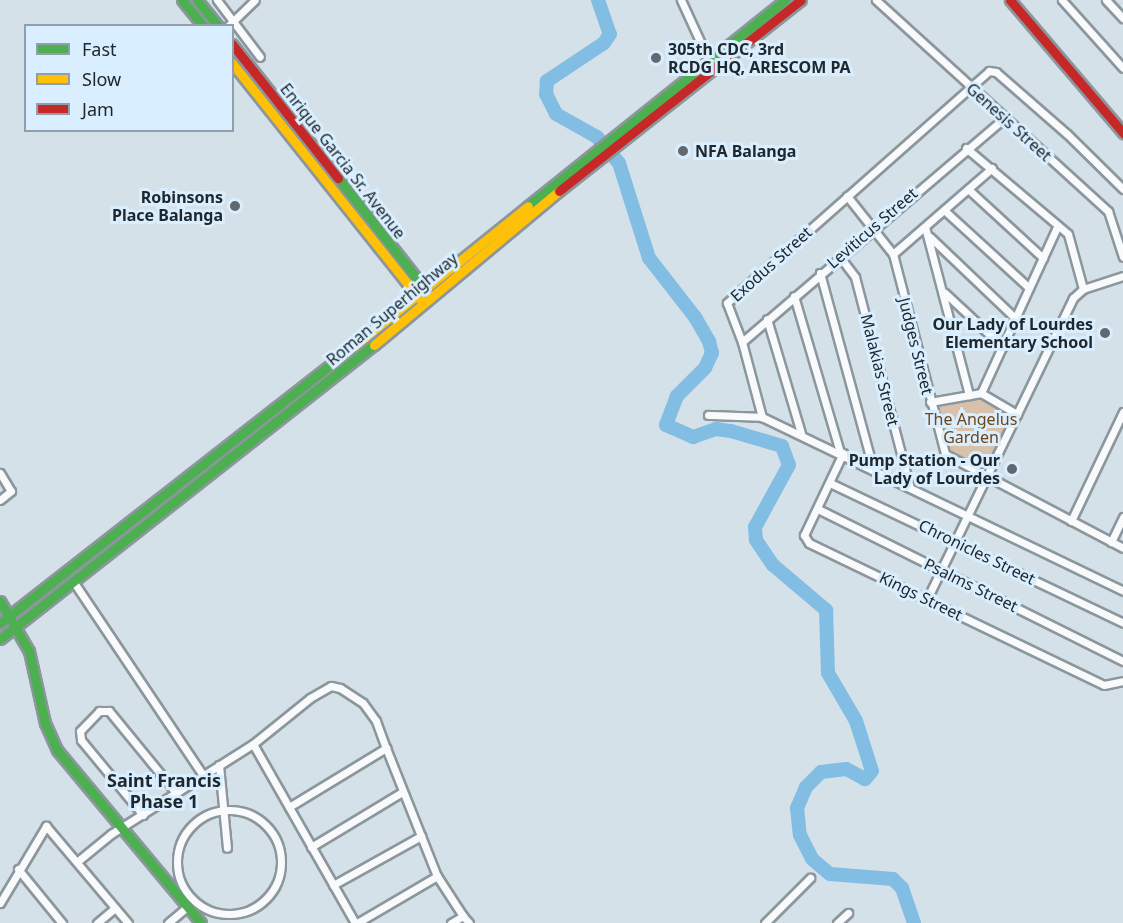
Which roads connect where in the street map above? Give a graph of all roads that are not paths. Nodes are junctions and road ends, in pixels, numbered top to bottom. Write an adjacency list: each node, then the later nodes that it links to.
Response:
1 (182, 0): 13 (main road)
2 (197, 0): 14 (main road)
3 (217, 0): 15 (street)
4 (255, 0): 15 (street)
5 (681, 0): 19 (street)
6 (784, 0): 19 (main road, Roman Superhighway)
7 (801, 0): 25 (main road, Roman Superhighway)
8 (876, 0): 22 (street, Genesis Street)
9 (1010, 0): 24 (main road)
10 (1062, 0): 21 (street)
11 (1106, 0): 12 (street)
12 (1123, 18)
13 (200, 24)
14 (216, 24)
15 (231, 24)
16 (234, 27): 18 (street)
17 (234, 47): 45 (main road, Enrique Garcia Sr. Avenue)
18 (260, 57)
19 (709, 61): 25 (main road, Roman Superhighway)
20 (234, 66): 47 (main road, Enrique Garcia Sr. Avenue)
21 (1123, 68)
22 (970, 86): 23 (street, Genesis Street); 29 (street, Exodus Street); 30 (street, Exodus Street)
23 (1005, 117): 26 (street, Leviticus Street); 38 (street, Genesis Street)
24 (1123, 133)
25 (610, 143): 45 (main road, Roman Superhighway)
26 (966, 148): 27 (street); 33 (street, Leviticus Street)
27 (992, 168): 28 (street); 34 (street)
28 (968, 189): 31 (street); 39 (street)
29 (1123, 189)
30 (847, 196): 33 (street, Judges Street); 50 (street, Exodus Street)
31 (944, 210): 32 (street); 42 (street)
32 (925, 227): 35 (street); 36 (street)
33 (872, 228): 36 (street, Judges Street); 37 (street, Leviticus Street)
34 (1057, 228): 39 (street); 43 (street)
35 (929, 237): 44 (street); 48 (street)
36 (893, 254): 54 (street, Judges Street)
37 (840, 257): 40 (street, Leviticus Street); 65 (street, Malakias Street)
38 (1123, 257)
39 (1043, 258): 42 (street)
40 (820, 273): 46 (street, Leviticus Street); 61 (street)
41 (1123, 276): 43 (street)
42 (1029, 288): 48 (street)
43 (1083, 289): 56 (street)
44 (944, 292): 51 (street); 53 (street)
45 (428, 293): 47 (main road, Roman Superhighway)
46 (794, 297): 49 (street, Leviticus Street); 60 (street)
47 (419, 300): 75 (main road, Roman Superhighway); 79 (main road, Roman Superhighway)
48 (1015, 318): 51 (street)
49 (767, 319): 50 (street, Leviticus Street); 59 (street)
50 (742, 342): 58 (street, Exodus Street)
51 (1002, 346): 52 (street)
52 (981, 393): 53 (street); 56 (street)
53 (969, 395): 54 (street)
54 (930, 402): 63 (street, Judges Street)
55 (1123, 412): 70 (street)
56 (1017, 414): 63 (street)
57 (708, 415): 58 (street)
58 (762, 417): 59 (street)
59 (801, 433): 60 (street)
60 (841, 453): 61 (street); 64 (street, Kings Street)
61 (873, 468): 65 (street)
62 (0, 473): 66 (street)
63 (988, 475): 68 (street); 70 (street, Judges Street)
64 (831, 483): 67 (street, Kings Street); 71 (street, Chronicles Street)
65 (910, 488): 68 (street)
66 (0, 500)
67 (818, 509): 74 (street, Psalms Street); 77 (street, Kings Street)
68 (969, 516): 71 (street); 76 (street)
69 (1123, 518): 72 (street)
70 (1071, 521): 72 (street, Judges Street)
71 (956, 541): 74 (street); 81 (street, Chronicles Street)
72 (1111, 542): 73 (street, Judges Street)
73 (1123, 548)
74 (941, 571): 77 (street); 84 (street, Psalms Street)
75 (73, 581): 82 (main road, Roman Superhighway); 89 (street)
76 (1123, 591)
77 (927, 599): 85 (street, Kings Street)
78 (0, 601): 79 (main road)
79 (9, 616): 80 (main road, Roman Superhighway); 82 (main road)
80 (0, 623)
81 (1123, 623)
82 (16, 627): 83 (main road, Roman Superhighway); 95 (main road)
83 (0, 639)
84 (1123, 661)
85 (1123, 681)
86 (253, 744): 87 (street); 88 (street); 92 (street)
87 (386, 748): 90 (street); 92 (street)
88 (219, 765): 89 (street); 93 (street)
89 (203, 775): 91 (street)
90 (402, 792): 96 (street); 97 (street)
91 (176, 793): 94 (street); 94 (street)
92 (289, 807): 97 (street)
93 (225, 809): 93 (street); 98 (street)
94 (143, 815): 95 (street)
95 (123, 828): 99 (street); 105 (main road)
96 (421, 836): 101 (street); 103 (street)
97 (311, 847): 103 (street)
98 (227, 848)
99 (78, 861): 100 (street); 106 (street)
100 (18, 869): 104 (street); 109 (street)
101 (437, 876): 108 (street); 114 (street)
102 (810, 878): 117 (street)
103 (333, 885): 114 (street)
104 (0, 903)
105 (188, 907): 112 (street); 113 (main road)
106 (115, 908): 110 (street); 111 (street)
107 (848, 912): 118 (street)
108 (463, 916): 115 (street); 116 (street)
109 (62, 923)
110 (97, 923)
111 (128, 923)
112 (168, 923)
113 (201, 923)
114 (356, 923)
115 (451, 923)
116 (469, 923)
117 (765, 923)
118 (837, 923)

